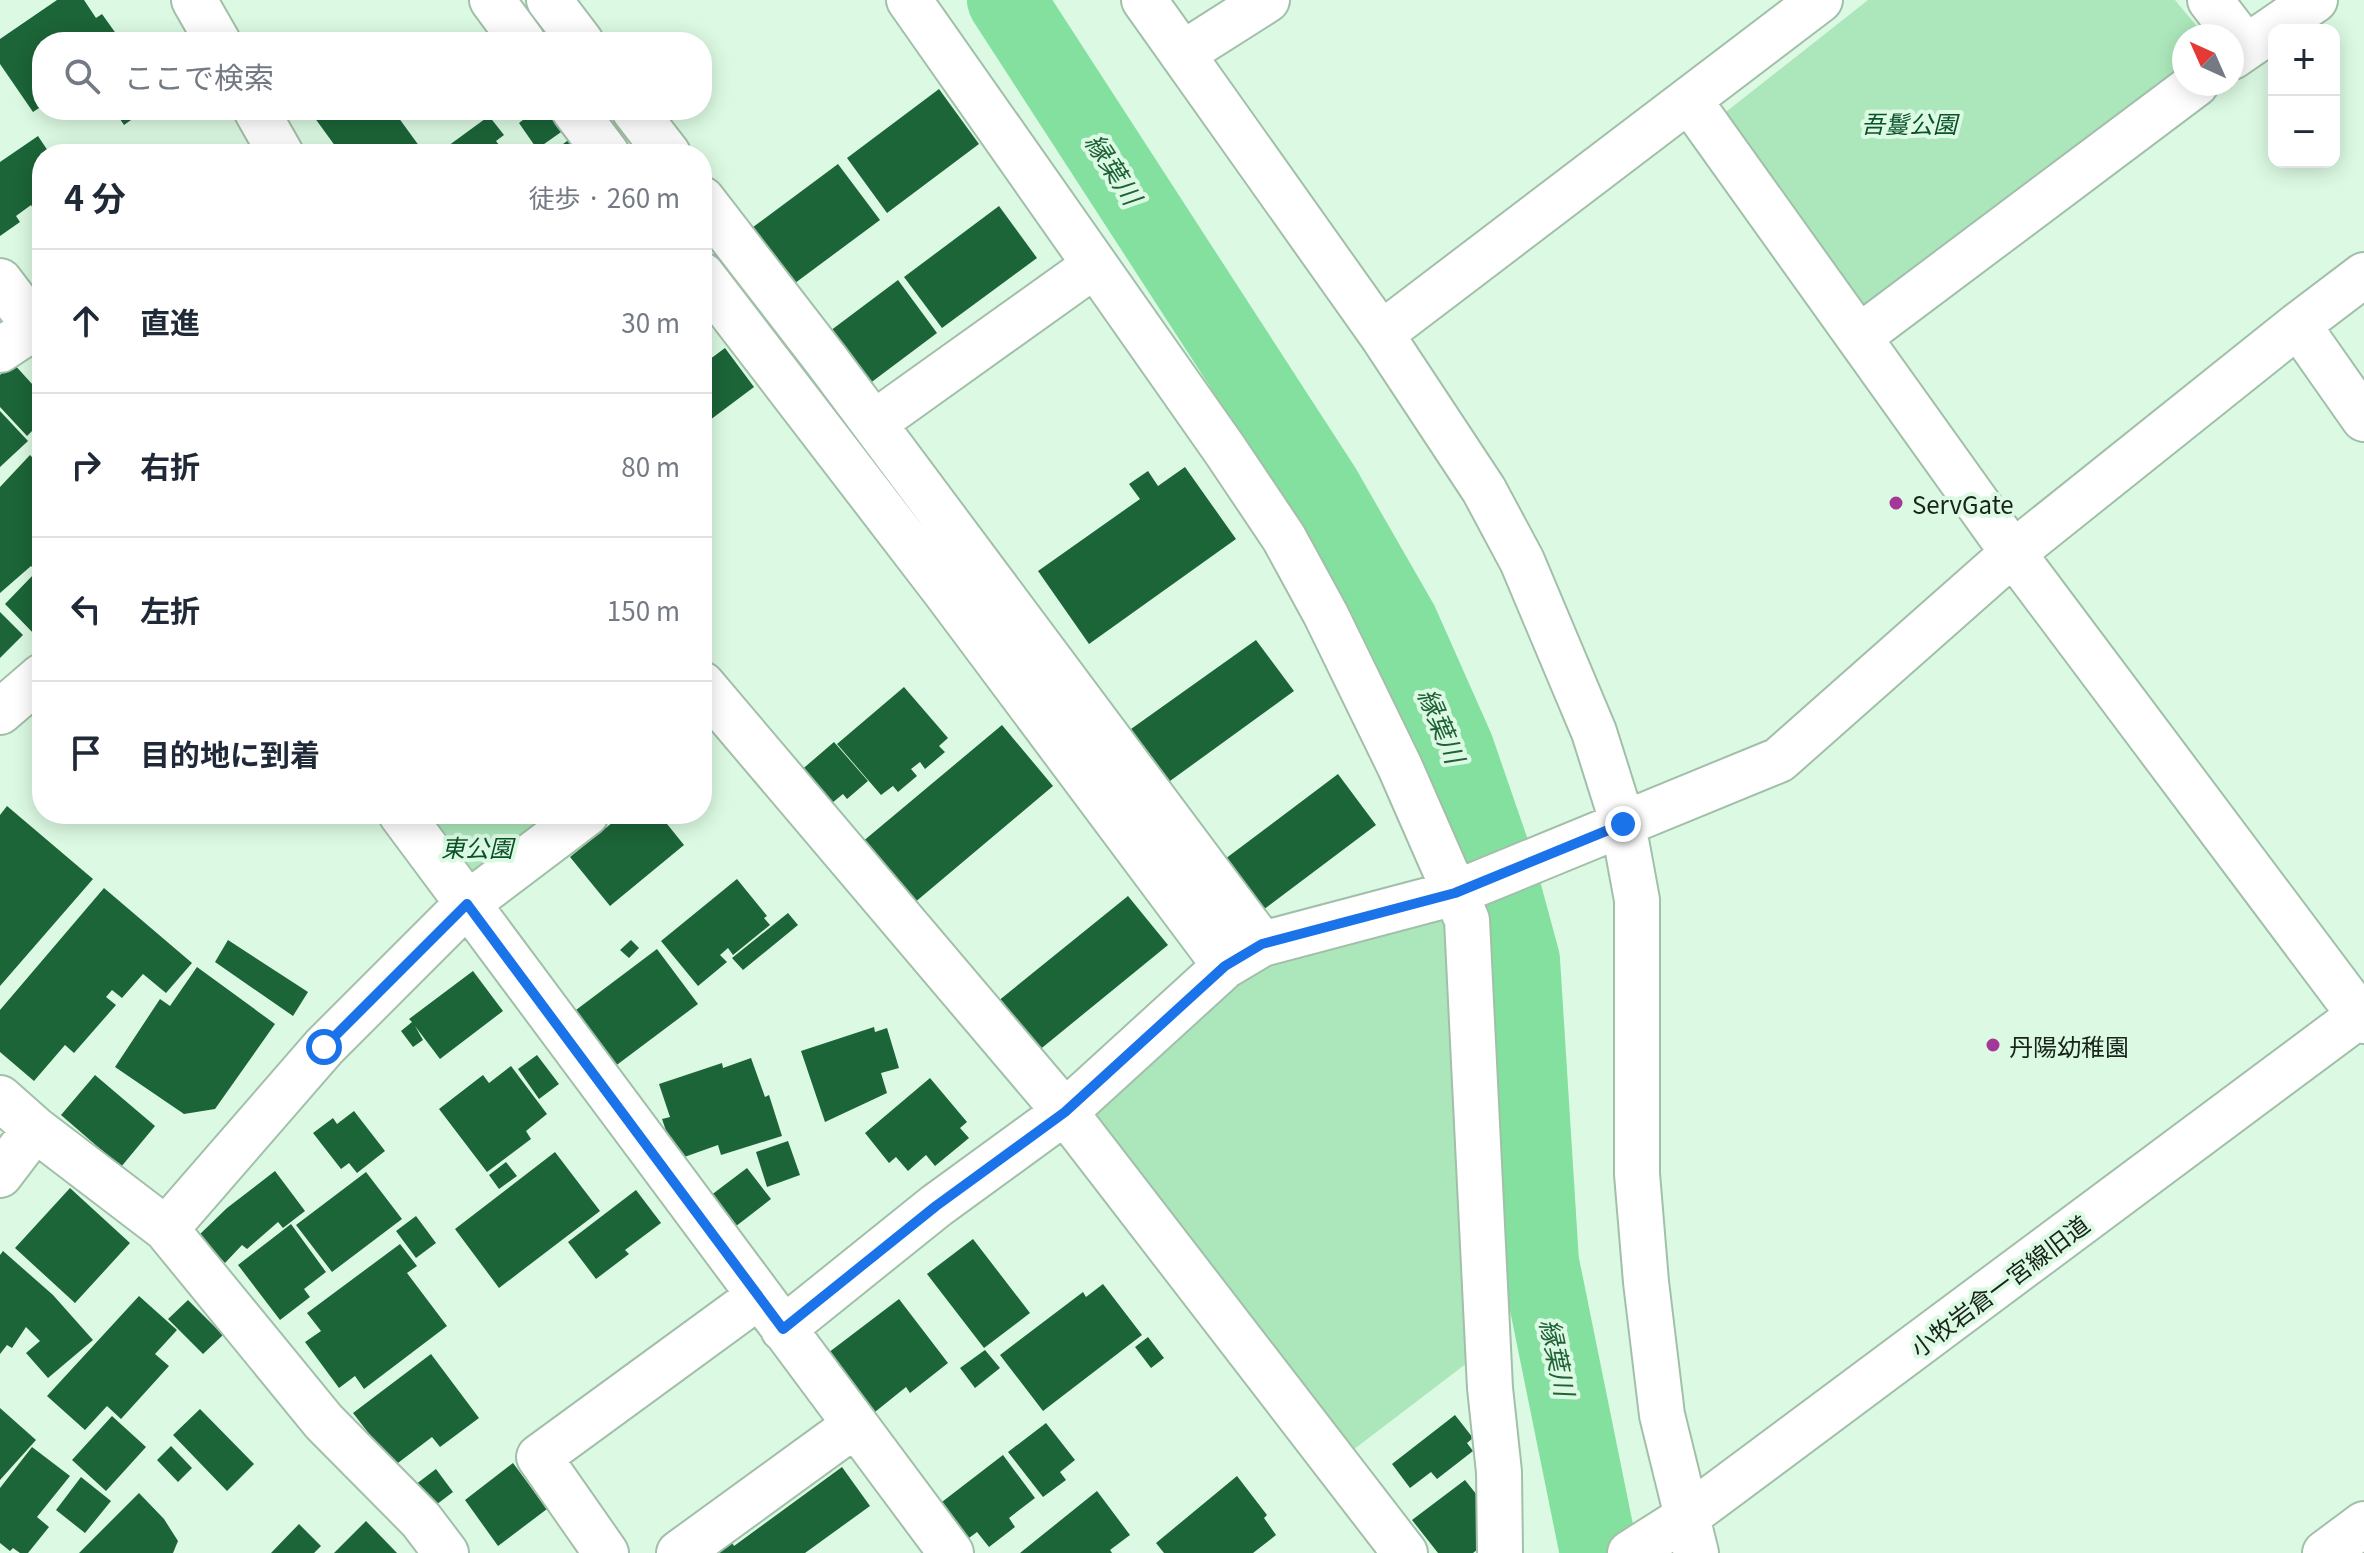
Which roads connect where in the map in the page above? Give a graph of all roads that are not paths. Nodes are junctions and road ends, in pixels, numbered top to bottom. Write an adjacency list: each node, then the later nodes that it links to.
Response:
1 (194, 0): 11 (street)
2 (492, 0): 12 (street)
3 (549, 0): 13 (street)
4 (909, 0): 25 (street)
5 (1144, 0): 15 (street)
6 (1267, 0): 15 (street)
7 (1820, 0): 17 (street)
8 (2210, 0): 10 (street)
9 (2315, 0): 14 (street)
10 (2223, 24)
11 (212, 32)
12 (516, 32)
13 (573, 32)
14 (2244, 49)
15 (1182, 54): 30 (street)
16 (2180, 96): 31 (street)
17 (1689, 100): 30 (street); 31 (street)
18 (262, 120): 21 (street)
19 (582, 120): 22 (street)
20 (642, 120): 23 (street)
21 (275, 144)
22 (600, 144)
23 (660, 144)
24 (712, 212): 34 (street)
25 (1095, 265): 34 (street); 42 (street)
26 (2364, 275): 29 (street)
27 (0, 281): 32 (street)
28 (712, 288): 45 (street)
29 (2298, 325): 33 (street); 35 (street)
30 (1381, 334): 41 (street)
31 (1859, 337): 35 (street)
32 (26, 338)
33 (2364, 419)
34 (874, 423): 44 (street)
35 (2013, 553): 41 (street); 46 (street)
36 (32, 685): 38 (street)
37 (712, 710): 48 (street)
38 (0, 712)
39 (408, 824): 43 (street)
40 (573, 824): 43 (street)
41 (1623, 824): 42 (street); 55 (street)
42 (1465, 888): 44 (street); 61 (street)
43 (467, 904): 51 (street); 52 (street)
44 (1262, 944): 45 (street)
45 (1225, 966): 48 (street)
46 (2363, 1016): 55 (street, 小牧岩倉一宮線旧道)
47 (0, 1098): 49 (street)
48 (1065, 1112): 52 (street); 60 (street)
49 (35, 1129): 50 (street); 51 (street)
50 (0, 1175)
51 (166, 1229): 56 (street)
52 (771, 1313): 53 (street); 57 (street)
53 (855, 1425): 58 (street); 59 (street)
54 (2364, 1524): 62 (street)
55 (1666, 1541)
56 (446, 1553)
57 (606, 1553)
58 (679, 1553)
59 (951, 1553)
60 (1405, 1553)
61 (1500, 1553)
62 (2325, 1553)

